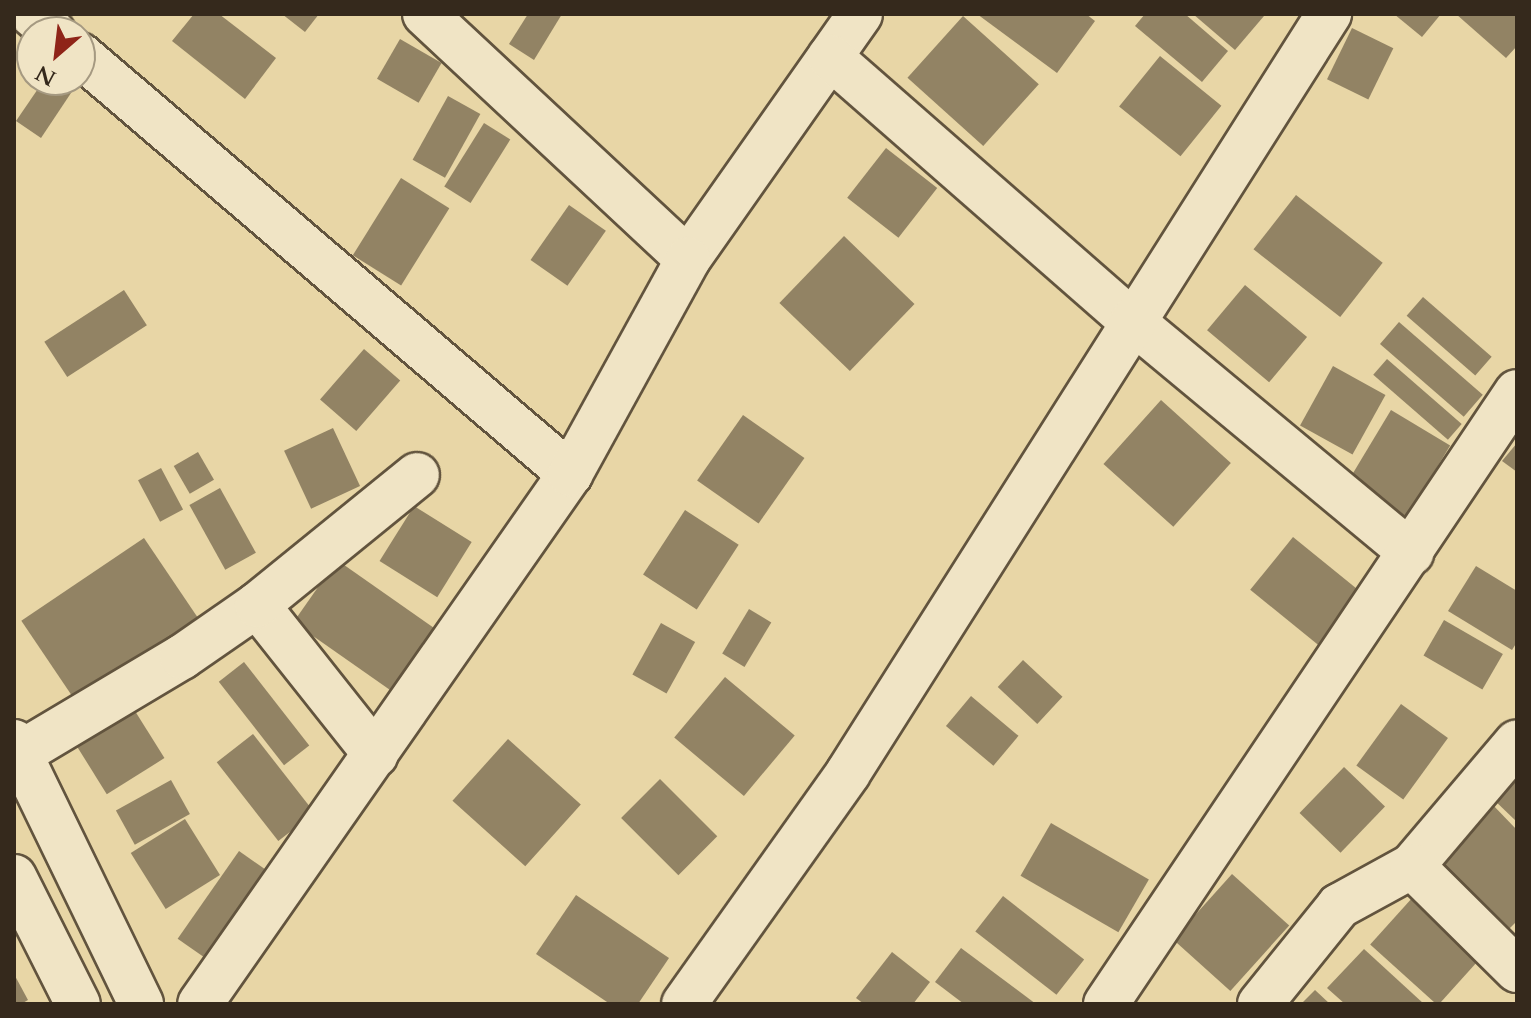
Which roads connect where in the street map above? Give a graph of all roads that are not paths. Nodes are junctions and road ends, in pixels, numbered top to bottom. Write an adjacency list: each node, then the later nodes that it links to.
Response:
1 (425, 14): 6 (street)
2 (860, 14): 4 (street)
3 (1329, 14): 7 (street)
4 (830, 57): 6 (street); 7 (street)
5 (96, 69): 9 (street)
6 (688, 259): 9 (street)
7 (1132, 321): 11 (street); 22 (street)
8 (1517, 392): 11 (street)
9 (570, 474): 15 (street)
10 (417, 475): 12 (street)
11 (1411, 553): 23 (street)
12 (257, 605): 14 (street); 15 (street)
13 (1517, 742): 16 (street)
14 (16, 751): 20 (street)
15 (376, 755): 21 (street)
16 (1412, 866): 18 (street); 24 (street)
17 (14, 877): 19 (street)
18 (1517, 970)
19 (78, 1004)
20 (141, 1004)
21 (200, 1004)
22 (684, 1004)
23 (1106, 1004)
24 (1260, 1004)

